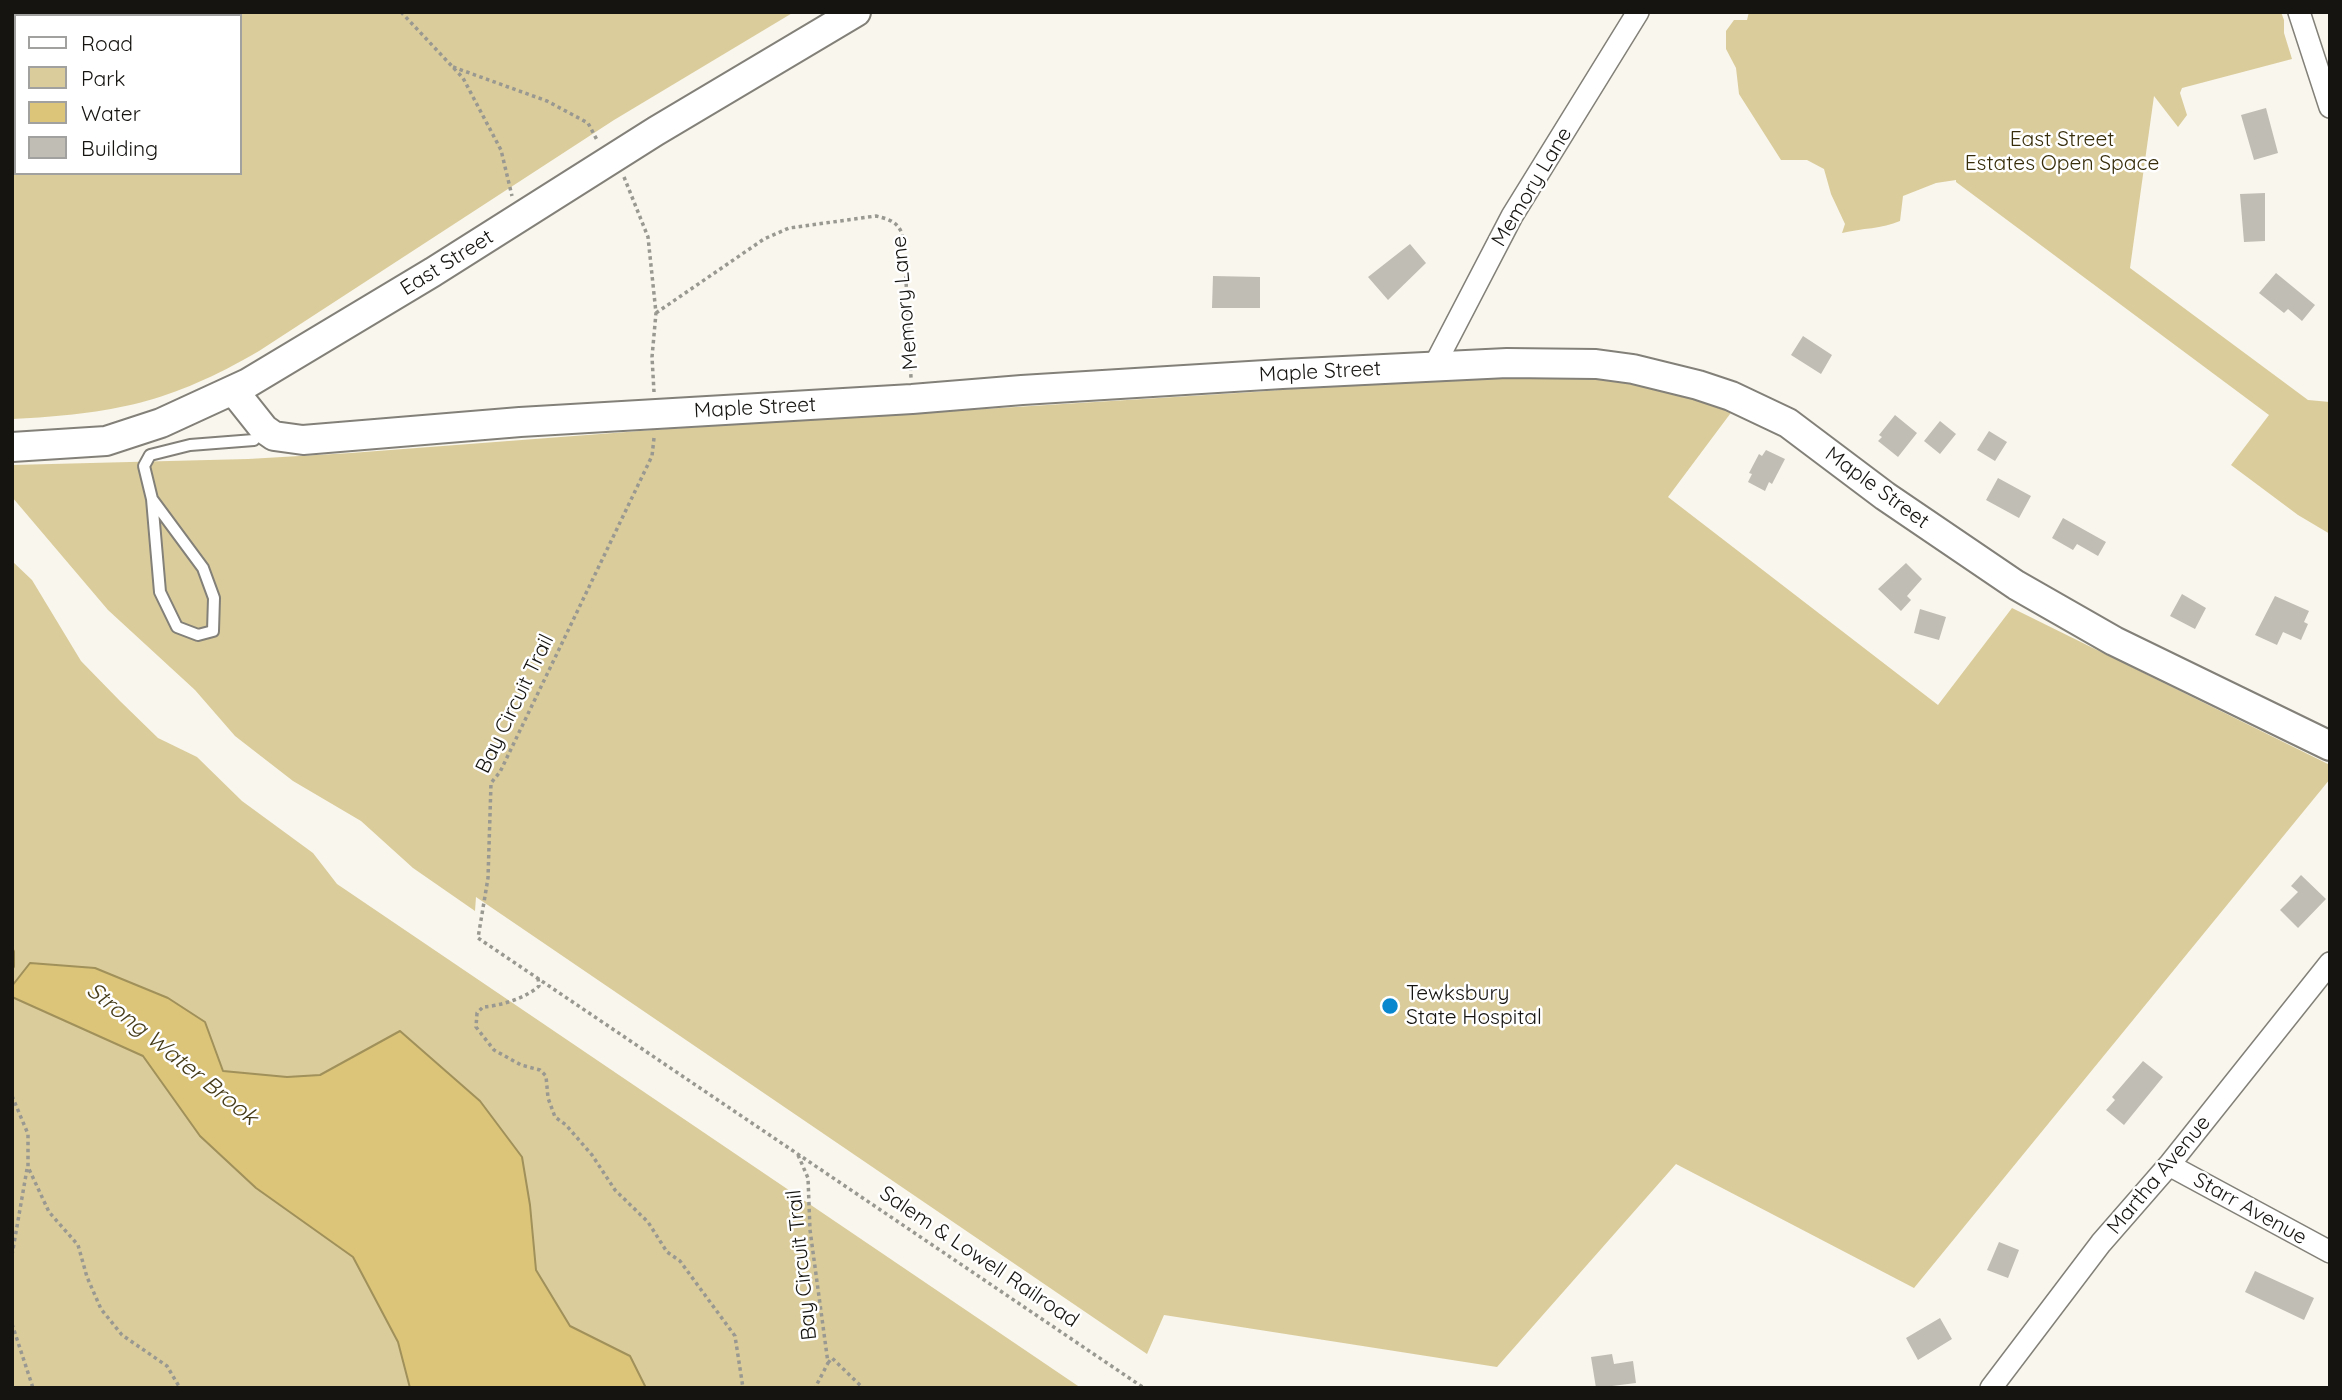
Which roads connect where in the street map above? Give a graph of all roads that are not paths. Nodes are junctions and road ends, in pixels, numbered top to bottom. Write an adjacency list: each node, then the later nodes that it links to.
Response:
1 (856, 12): 6 (street, East Street)
2 (1638, 12): 5 (street, Memory Lane)
3 (2299, 12): 4 (street)
4 (2330, 107)
5 (1434, 366): 7 (street, Maple Street); 10 (street, Maple Street)
6 (233, 390): 7 (street); 8 (street, East Street)
7 (264, 429): 9 (lane)
8 (12, 447)
9 (152, 499): 9 (lane)
10 (2330, 746)
11 (2330, 963): 12 (street, Martha Avenue)
12 (2169, 1165): 13 (street, Starr Avenue); 14 (street, Martha Avenue)
13 (2330, 1252)
14 (1992, 1388)

